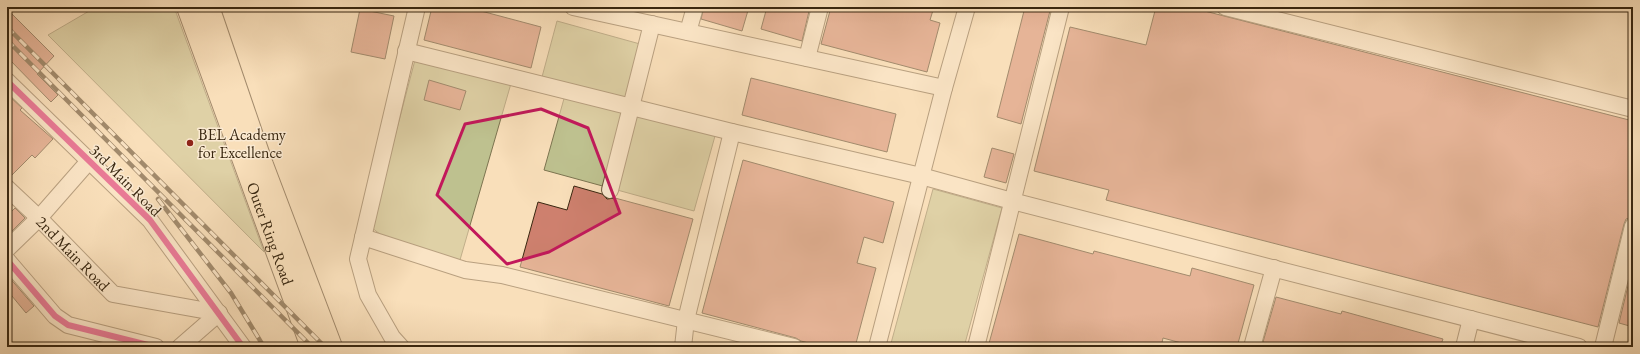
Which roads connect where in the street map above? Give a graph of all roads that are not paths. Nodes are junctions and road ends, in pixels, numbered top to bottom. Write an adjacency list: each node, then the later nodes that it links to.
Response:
1 (188, 7): 36 (highway, Outer Ring Road)
2 (208, 7): 37 (highway, Outer Ring Road)
3 (417, 7): 12 (street)
4 (573, 7): 10 (street)
5 (695, 7): 11 (street)
6 (820, 7): 13 (street)
7 (967, 7): 15 (street)
8 (1061, 7): 23 (street)
9 (1225, 7): 17 (street)
10 (652, 24): 11 (street); 16 (street)
11 (688, 32): 13 (street)
12 (406, 51): 16 (street); 26 (street)
13 (807, 58): 15 (street)
14 (7, 81): 19 (street, 3rd Main Road)
15 (944, 88): 20 (street)
16 (630, 106): 18 (street); 22 (street)
17 (1633, 109)
18 (732, 132): 20 (street); 32 (street)
19 (89, 161): 24 (street); 30 (street, 3rd Main Road)
20 (921, 176): 23 (street); 41 (street)
21 (7, 188): 24 (street, 2nd Main Road)
22 (610, 190)
23 (1012, 201): 29 (street); 42 (street)
24 (39, 218): 27 (street); 30 (street, 2nd Main Road)
25 (1633, 226): 46 (street)
26 (363, 237): 32 (street); 38 (street)
27 (7, 249)
28 (7, 260): 33 (street)
29 (1274, 268): 31 (street); 43 (street)
30 (219, 313): 34 (street); 35 (street, 3rd Main Road)
31 (1471, 319): 44 (street); 45 (street)
32 (686, 320): 39 (street); 40 (street)
33 (156, 347)
34 (180, 347)
35 (243, 347)
36 (312, 347)
37 (331, 347)
38 (401, 347)
39 (683, 347)
40 (794, 347)
41 (877, 347)
42 (976, 347)
43 (1252, 347)
44 (1464, 347)
45 (1579, 347)
46 (1603, 347)

